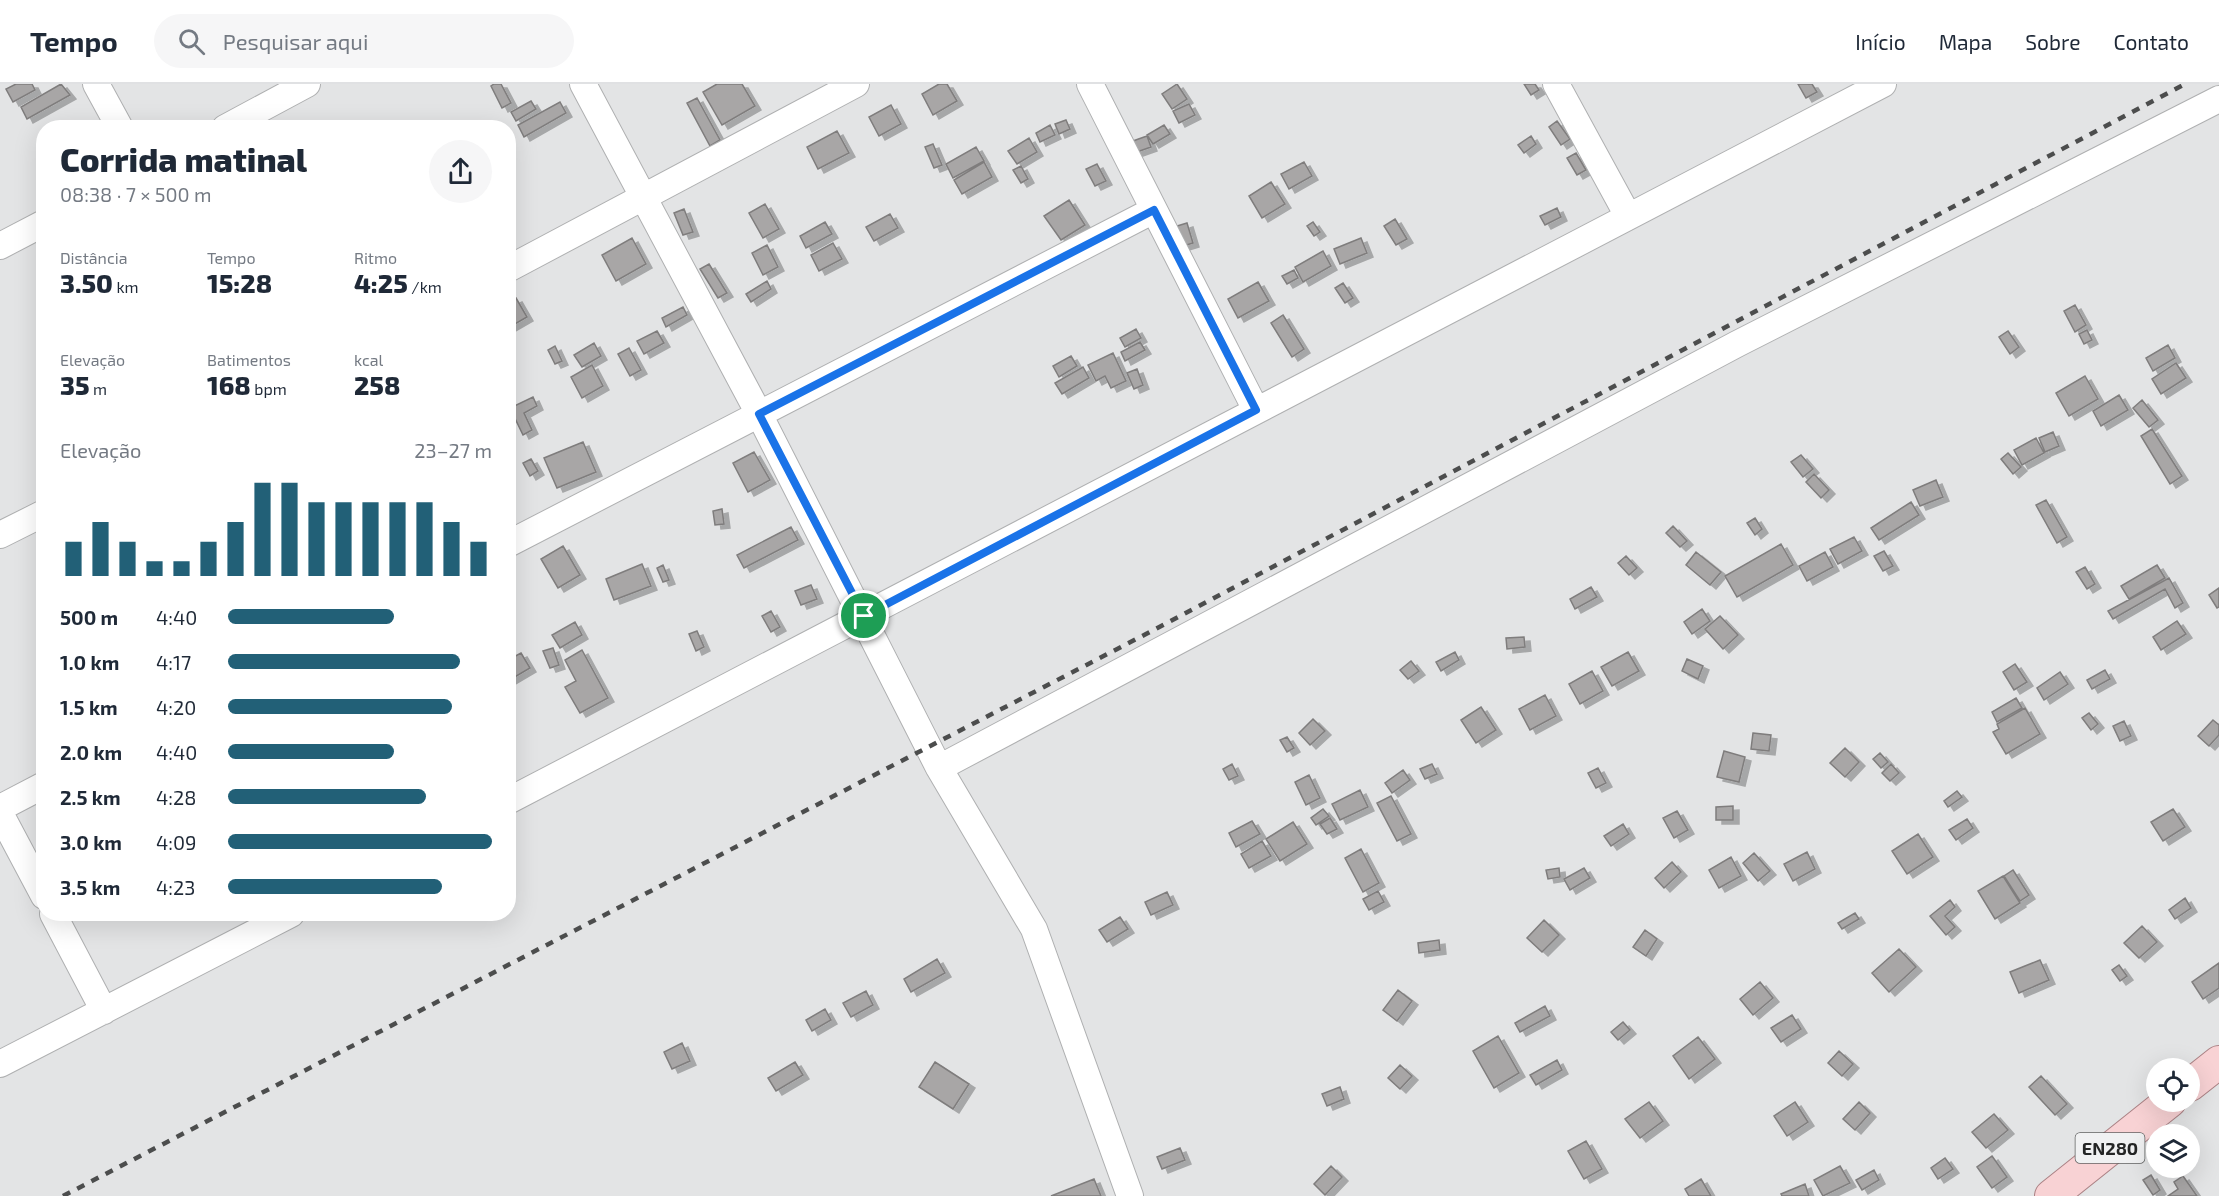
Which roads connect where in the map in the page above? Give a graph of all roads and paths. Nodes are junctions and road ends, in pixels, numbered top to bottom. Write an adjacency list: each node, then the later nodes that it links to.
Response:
1 (96, 84): 9 (street)
2 (307, 84): 10 (street)
3 (583, 84): 11 (street)
4 (856, 84): 11 (street)
5 (1090, 84): 12 (street)
6 (1556, 84): 13 (street)
7 (1882, 84): 13 (street)
8 (2219, 99): 23 (street)
9 (116, 120)
10 (240, 120)
11 (644, 198): 16 (street); 18 (street)
12 (1154, 210): 17 (street); 18 (street)
13 (1628, 216): 17 (street)
14 (36, 227): 15 (street)
15 (0, 246)
16 (516, 265)
17 (1256, 410): 22 (street)
18 (759, 414): 21 (street); 22 (street)
19 (36, 517): 20 (street)
20 (0, 536)
21 (516, 540)
22 (864, 616): 23 (street); 25 (street)
23 (939, 768): 36 (street)
24 (36, 789): 26 (street)
25 (516, 797)
26 (0, 808)
27 (0, 813): 28 (street)
28 (36, 881)
29 (57, 921): 31 (street)
30 (278, 921): 31 (street)
31 (104, 1011): 33 (street)
32 (2219, 1062): 34 (main road)
33 (0, 1064)
34 (2200, 1077)
35 (2156, 1112): 37 (main road, EN280)
36 (1130, 1196)
37 (2051, 1196)

